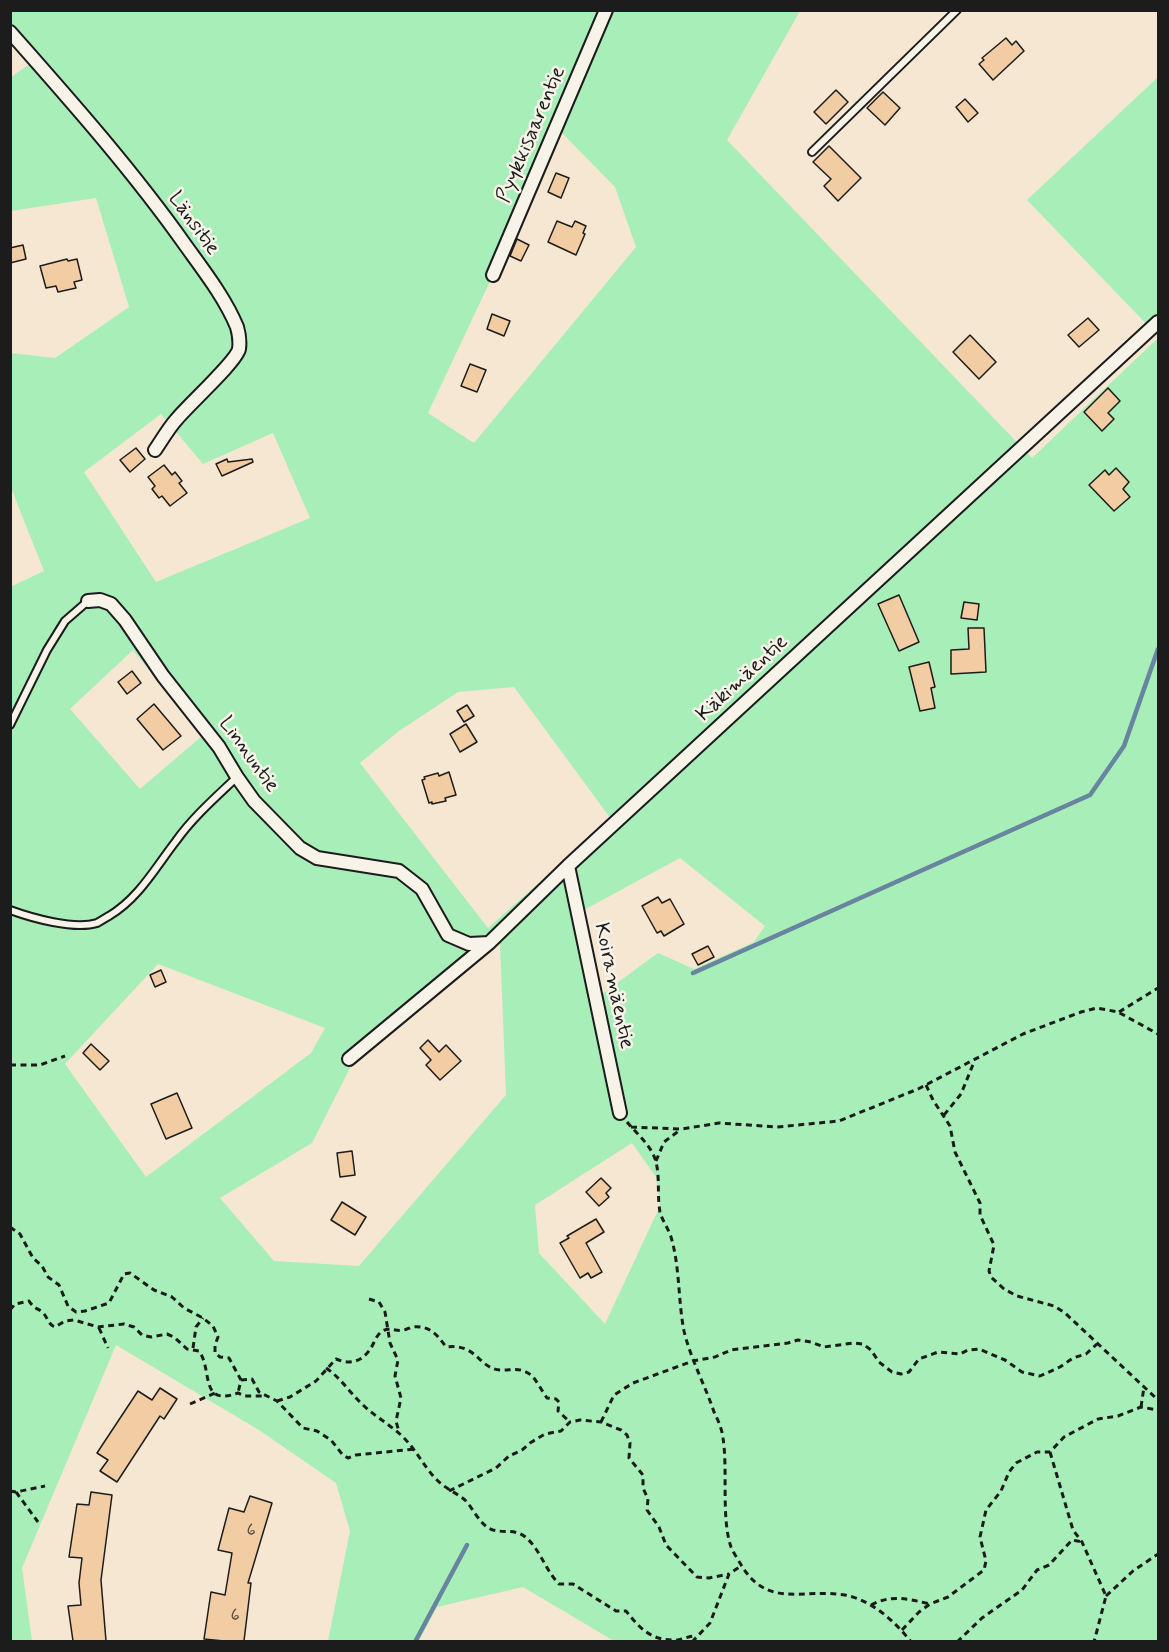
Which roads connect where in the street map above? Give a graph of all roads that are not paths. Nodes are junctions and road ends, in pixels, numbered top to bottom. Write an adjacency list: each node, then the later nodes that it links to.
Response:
1 (606, 10): 5 (street, Pyykkisaarentie)
2 (957, 10): 4 (lane)
3 (10, 32): 7 (street, Länsitie)
4 (812, 152)
5 (493, 275)
6 (1158, 322): 11 (street, Käkimäentie)
7 (155, 450)
8 (88, 601): 9 (lane); 10 (street, Linnuntie)
9 (10, 725)
10 (237, 777): 12 (lane); 13 (street, Linnuntie)
11 (568, 866): 13 (street, Käkimäentie); 15 (street, Koiramäentie)
12 (10, 910)
13 (489, 943): 14 (street, Käkimäentie)
14 (349, 1059)
15 (620, 1113)

